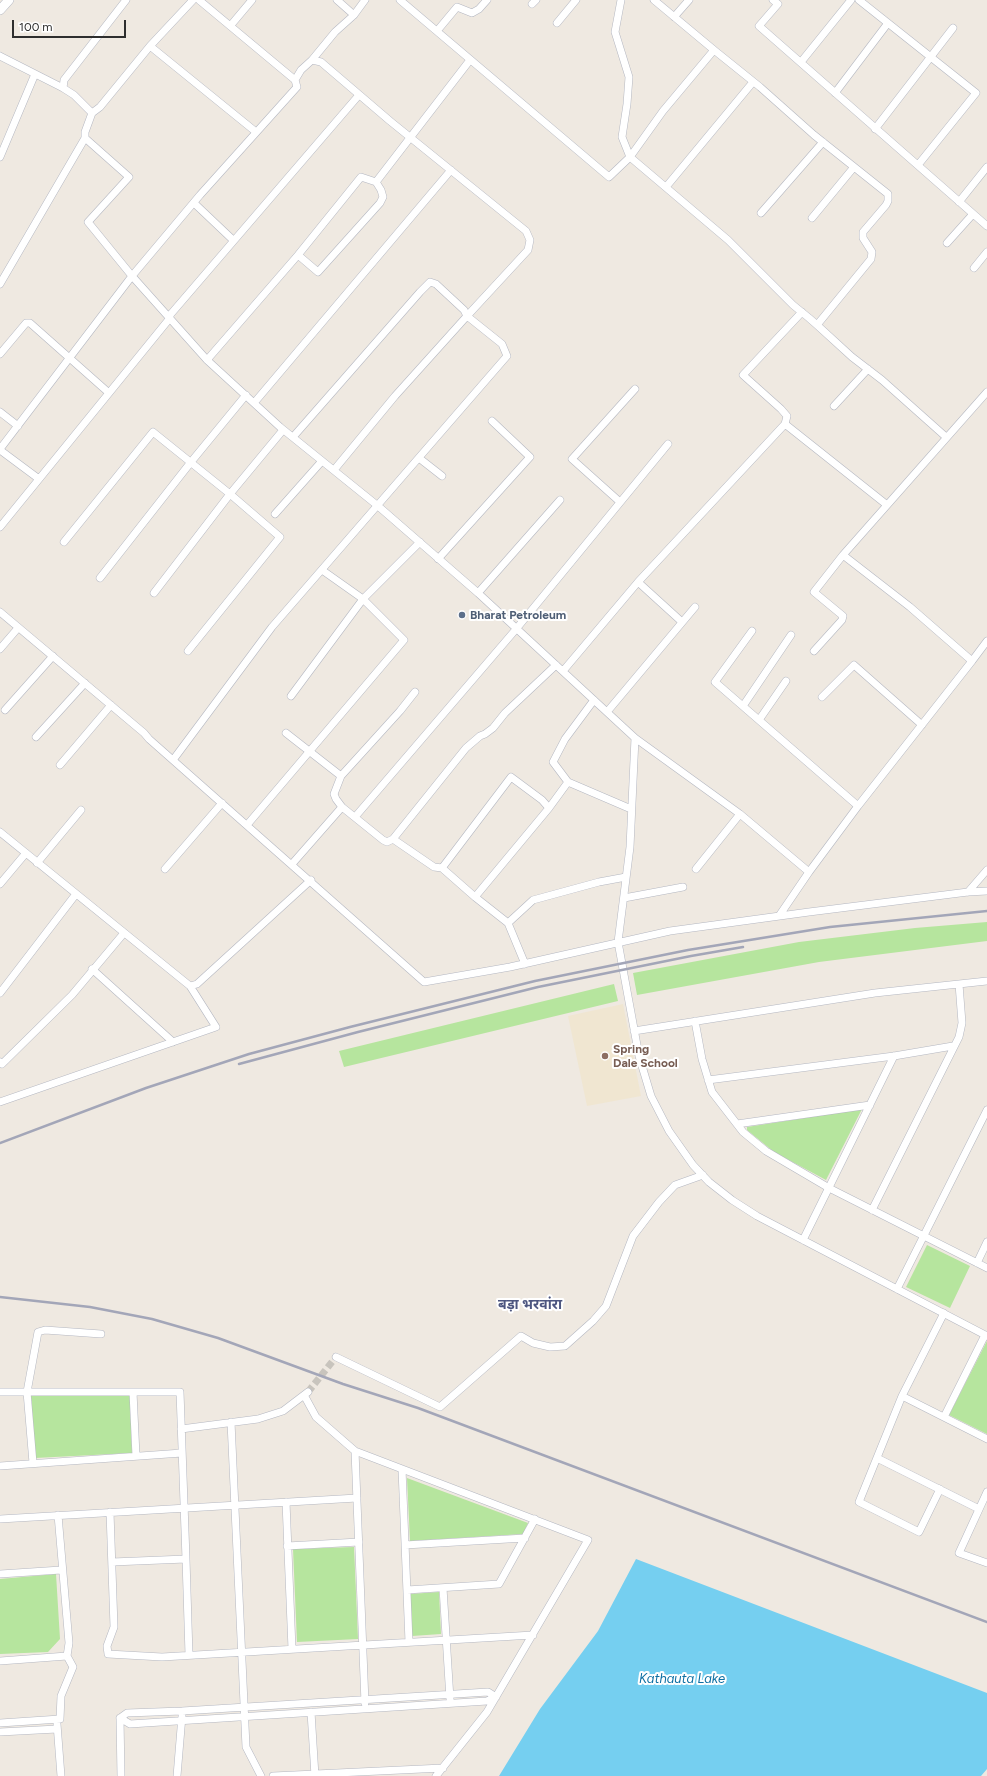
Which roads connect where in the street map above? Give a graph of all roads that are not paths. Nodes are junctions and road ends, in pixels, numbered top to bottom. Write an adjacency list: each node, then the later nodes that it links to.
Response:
1 (9, 0): 17 (street)
2 (126, 0): 35 (street)
3 (194, 0): 25 (street)
4 (199, 0): 22 (street)
5 (252, 0): 22 (street)
6 (337, 0): 18 (street)
7 (365, 0): 18 (street)
8 (400, 0): 24 (street)
9 (487, 0): 24 (street)
10 (576, 0): 20 (street)
11 (621, 0): 45 (street)
12 (654, 0): 19 (street)
13 (688, 0): 19 (street)
14 (773, 0): 31 (street)
15 (851, 0): 31 (street)
16 (859, 0): 21 (street)
17 (0, 10)
18 (354, 15): 29 (street)
19 (674, 16): 26 (street)
20 (557, 23)
21 (888, 23): 28 (street); 36 (street)
22 (231, 25): 33 (street)
23 (953, 28): 28 (street)
24 (437, 31): 30 (street)
25 (150, 46): 38 (street); 40 (street)
26 (714, 50): 34 (street); 45 (street)
27 (0, 56): 32 (street)
28 (931, 58): 39 (street); 46 (street)
29 (312, 60): 33 (street); 37 (street)
30 (470, 60): 42 (street); 45 (street)
31 (801, 62): 36 (street)
32 (35, 74): 35 (street); 44 (street)
33 (295, 80): 40 (street)
34 (753, 82): 43 (street); 51 (street)
35 (63, 88): 38 (street)
36 (835, 93): 39 (street)
37 (359, 95): 42 (street); 58 (street)
38 (92, 113): 41 (street)
39 (875, 129): 46 (street)
40 (256, 132): 53 (street)
41 (85, 138): 63 (street); 64 (street)
42 (411, 138): 49 (street); 50 (street)
43 (823, 142): 47 (street); 54 (street)
44 (0, 157)
45 (630, 157): 51 (street)
46 (918, 165): 52 (street)
47 (854, 167): 56 (street); 68 (street)
48 (987, 167): 52 (street)
49 (451, 170): 66 (street); 77 (street)
50 (376, 182): 61 (street); 61 (street)
51 (666, 187): 65 (street)
52 (960, 202): 55 (street)
53 (194, 203): 58 (street); 63 (street)
54 (761, 213)
55 (973, 214): 57 (street); 59 (street)
56 (812, 218)
57 (987, 226)
58 (233, 240): 67 (street)
59 (947, 243)
60 (987, 252): 62 (street)
61 (298, 255): 71 (street)
62 (974, 268)
63 (132, 276): 67 (street); 70 (street)
64 (0, 284)
65 (802, 312): 68 (street); 81 (street)
66 (466, 316): 84 (street); 88 (street); 91 (street)
67 (170, 318): 71 (street); 75 (street)
68 (817, 325): 72 (street)
69 (0, 354): 70 (street)
70 (70, 358): 75 (street); 82 (street)
71 (207, 360): 76 (street)
72 (868, 370): 78 (street); 85 (street)
73 (635, 389): 96 (street)
74 (987, 392): 85 (street)
75 (109, 393): 93 (street)
76 (246, 396): 77 (street); 90 (street)
77 (254, 403): 83 (street)
78 (834, 406)
79 (0, 412): 82 (street)
80 (492, 421): 104 (street)
81 (785, 424): 97 (street); 107 (street)
82 (18, 426): 87 (street)
83 (283, 430): 84 (street); 94 (street)
84 (293, 437): 89 (street)
85 (946, 437): 97 (street)
86 (668, 444): 96 (street)
87 (0, 450): 93 (street)
88 (419, 458): 92 (street); 98 (street)
89 (322, 461): 91 (street); 99 (street)
90 (191, 462): 94 (street); 101 (street); 106 (street)
91 (334, 470): 98 (street)
92 (442, 476)
93 (39, 479): 100 (street)
94 (230, 494): 108 (street); 120 (street)
95 (560, 500): 109 (street)
96 (620, 502): 115 (street)
97 (887, 505): 103 (street)
98 (378, 506): 102 (street); 105 (street)
99 (275, 514)
100 (0, 527)
101 (64, 542)
102 (420, 542): 104 (street); 110 (street)
103 (843, 555): 121 (street); 123 (street)
104 (438, 559): 109 (street)
105 (322, 570): 110 (street); 142 (street)
106 (100, 578)
107 (638, 582): 113 (street); 125 (street)
108 (154, 593)
109 (478, 593): 115 (street)
110 (362, 599): 129 (street); 141 (street)
111 (695, 607): 113 (street)
112 (0, 612): 114 (street)
113 (682, 622): 135 (street)
114 (18, 628): 119 (street); 122 (street)
115 (517, 628): 124 (street); 153 (street)
116 (752, 631): 133 (street)
117 (791, 635): 133 (street)
118 (987, 641): 123 (street)
119 (0, 649)
120 (188, 651)
121 (814, 651)
122 (53, 656): 127 (street); 134 (street)
123 (972, 661): 137 (street)
124 (556, 665): 125 (street); 156 (street)
125 (563, 671): 131 (street)
126 (786, 681): 136 (street)
127 (85, 684): 132 (street); 139 (street)
128 (415, 692): 144 (street)
129 (291, 696)
130 (822, 697): 137 (street)
131 (594, 700): 135 (street); 145 (street)
132 (111, 705): 142 (street); 143 (street)
133 (743, 706): 136 (street)
134 (6, 710)
135 (607, 712): 140 (street)
136 (759, 720): 148 (street)
137 (922, 725): 148 (street)
138 (286, 733): 141 (street)
139 (36, 737)
140 (635, 738): 150 (street); 152 (street)
141 (310, 752): 144 (street); 154 (street)
142 (173, 760): 146 (street)
143 (60, 765)
144 (341, 776): 147 (street)
145 (568, 782): 149 (street); 150 (street)
146 (222, 803): 154 (street); 161 (street)
147 (342, 806): 153 (street); 159 (street)
148 (858, 806): 164 (street)
149 (549, 808): 160 (street); 172 (street)
150 (631, 809): 165 (street)
151 (81, 810): 158 (street)
152 (740, 814): 162 (street); 164 (street)
153 (355, 816): 156 (street)
154 (247, 825): 159 (street)
155 (0, 832): 157 (street)
156 (393, 839): 160 (street)
157 (26, 853): 158 (street); 167 (street)
158 (38, 863): 171 (street)
159 (292, 864): 166 (street)
160 (442, 868): 172 (street)
161 (165, 869)
162 (696, 869)
163 (987, 870): 170 (street)
164 (809, 872): 174 (street)
165 (626, 877): 173 (street); 175 (street)
166 (310, 880): 178 (street); 182 (street)
167 (0, 884)
168 (683, 887): 173 (street)
169 (987, 891): 170 (street)
170 (968, 892): 174 (street)
171 (76, 894): 176 (street); 183 (street)
172 (476, 897): 175 (street)
173 (624, 898): 177 (street)
174 (780, 916): 177 (street)
175 (508, 923): 178 (street)
176 (124, 933): 179 (street); 182 (street)
177 (618, 942): 178 (street); 185 (street)
178 (525, 964)
179 (92, 969): 186 (street); 189 (street)
180 (987, 981): 181 (street)
181 (959, 984): 184 (street); 187 (street)
182 (190, 986): 186 (street)
183 (0, 993)
184 (695, 1021): 185 (street); 190 (street)
185 (634, 1031): 195 (street)
186 (173, 1042): 191 (street)
187 (953, 1046): 188 (street); 197 (street)
188 (894, 1056): 190 (street); 192 (street)
189 (0, 1062)
190 (708, 1080): 194 (street)
191 (0, 1102)
192 (870, 1105): 194 (street); 196 (street)
193 (987, 1110): 198 (street)
194 (737, 1124): 196 (street)
195 (703, 1175): 199 (street); 207 (street)
196 (829, 1188): 197 (street); 199 (street)
197 (872, 1210): 198 (street)
198 (923, 1237): 201 (street); 203 (street)
199 (803, 1240): 203 (street)
200 (987, 1242): 201 (street)
201 (976, 1263): 202 (street)
202 (987, 1268)
203 (897, 1289): 204 (street)
204 (944, 1313): 206 (street); 211 (street)
205 (101, 1334): 209 (street)
206 (986, 1336): 212 (street)
207 (336, 1357)
208 (0, 1392): 209 (street)
209 (27, 1392): 210 (street); 220 (street)
210 (133, 1392): 214 (street); 218 (street)
211 (902, 1396): 212 (street); 219 (street)
212 (944, 1417): 215 (street)
213 (231, 1422): 214 (street); 216 (street); 227 (street)
214 (181, 1429): 217 (street)
215 (987, 1439)
216 (355, 1451): 222 (street); 225 (street)
217 (182, 1453): 218 (street); 228 (street)
218 (136, 1456): 220 (street)
219 (877, 1458): 223 (street); 223 (street)
220 (33, 1463): 221 (street)
221 (0, 1466)
222 (402, 1469): 233 (street); 236 (street)
223 (940, 1489): 229 (street)
224 (987, 1492): 229 (street)
225 (357, 1498): 226 (street); 235 (street)
226 (286, 1502): 227 (street); 237 (street)
227 (235, 1505): 228 (street); 250 (street)
228 (184, 1508): 230 (street); 238 (street)
229 (979, 1509): 240 (street)
230 (110, 1512): 231 (street); 239 (street)
231 (58, 1515): 232 (street); 241 (street)
232 (0, 1519)
233 (535, 1519): 234 (street); 245 (street)
234 (525, 1538): 236 (street); 243 (street)
235 (359, 1542): 237 (street); 248 (street)
236 (405, 1545): 244 (street)
237 (287, 1546): 249 (street)
238 (186, 1559): 239 (street); 251 (street)
239 (112, 1562): 251 (street)
240 (987, 1563)
241 (62, 1570): 242 (street); 252 (street)
242 (0, 1574)
243 (443, 1588): 244 (street); 246 (street)
244 (407, 1590): 247 (street)
245 (533, 1635): 246 (street); 255 (street)
246 (446, 1640): 247 (street); 254 (street)
247 (409, 1642): 248 (street)
248 (363, 1644): 249 (street); 256 (street)
249 (292, 1649): 250 (street)
250 (242, 1651): 251 (street); 258 (street)
251 (189, 1655)
252 (67, 1656): 253 (street); 264 (street)
253 (0, 1661)
254 (450, 1695): 255 (street); 256 (street); 257 (street)
255 (496, 1697): 257 (street); 269 (street)
256 (365, 1700): 258 (street); 259 (street)
257 (450, 1703): 259 (street)
258 (244, 1708): 260 (street); 262 (street)
259 (365, 1708): 261 (street)
260 (182, 1711): 263 (street); 265 (street)
261 (311, 1712): 262 (street); 270 (street)
262 (244, 1716): 265 (street); 274 (street)
263 (120, 1718): 265 (street); 272 (street)
264 (58, 1719): 266 (street); 267 (street)
265 (182, 1720): 273 (street)
266 (0, 1723)
267 (57, 1729): 268 (street); 271 (street)
268 (0, 1732)
269 (443, 1768): 270 (street); 276 (street)
270 (315, 1775): 275 (street)
271 (61, 1776)
272 (121, 1776)
273 (177, 1776)
274 (261, 1776)
275 (273, 1776)
276 (436, 1776)

